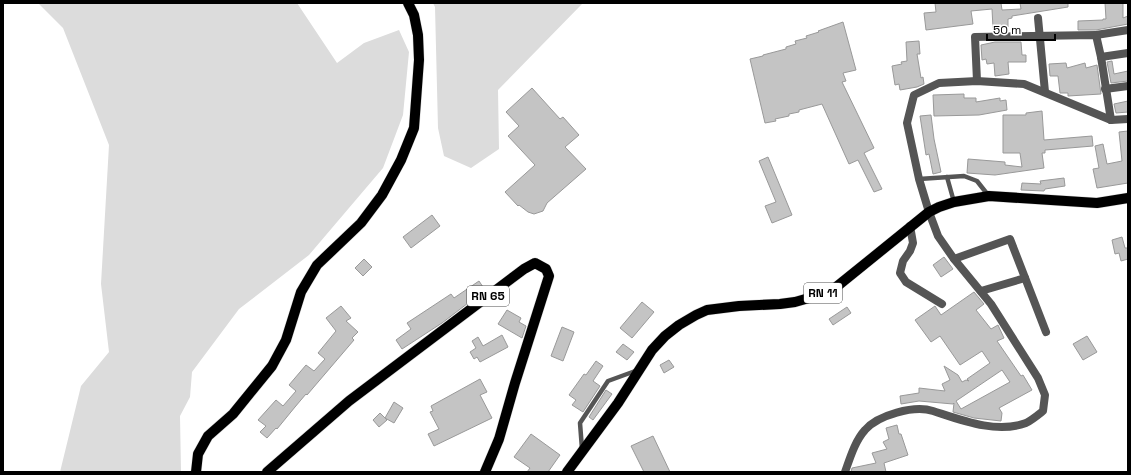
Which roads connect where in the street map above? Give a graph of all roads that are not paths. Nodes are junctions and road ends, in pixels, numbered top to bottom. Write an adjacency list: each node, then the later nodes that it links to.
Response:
1 (408, 3): 28 (main road)
2 (1038, 18): 5 (street)
3 (1128, 30): 4 (street)
4 (1096, 35): 5 (street); 7 (street)
5 (1039, 36): 8 (street); 11 (street)
6 (1128, 53): 7 (street)
7 (1101, 57): 10 (street)
8 (977, 81): 11 (street); 15 (street)
9 (1128, 86): 10 (street)
10 (1105, 89): 12 (street)
11 (1045, 92): 12 (street)
12 (1111, 120): 13 (street)
13 (1128, 120)
14 (947, 176): 15 (lane); 16 (lane); 18 (lane)
15 (919, 179): 19 (street)
16 (989, 196): 17 (main road, RN 11); 18 (main road, RN 11)
17 (1128, 198)
18 (954, 202): 19 (main road, RN 11)
19 (929, 212): 20 (main road, RN 11); 21 (street)
20 (910, 226): 24 (street); 26 (main road, RN 11)
21 (954, 259): 22 (street); 23 (street)
22 (1025, 278): 23 (street); 25 (street)
23 (981, 291): 32 (street)
24 (942, 304)
25 (1046, 332)
26 (639, 369): 27 (main road, RN 11); 27 (lane)
27 (582, 451): 31 (main road, RN 11)
28 (196, 472)
29 (266, 472): 30 (main road, RN 65)
30 (485, 472)
31 (567, 472)
32 (845, 472)

